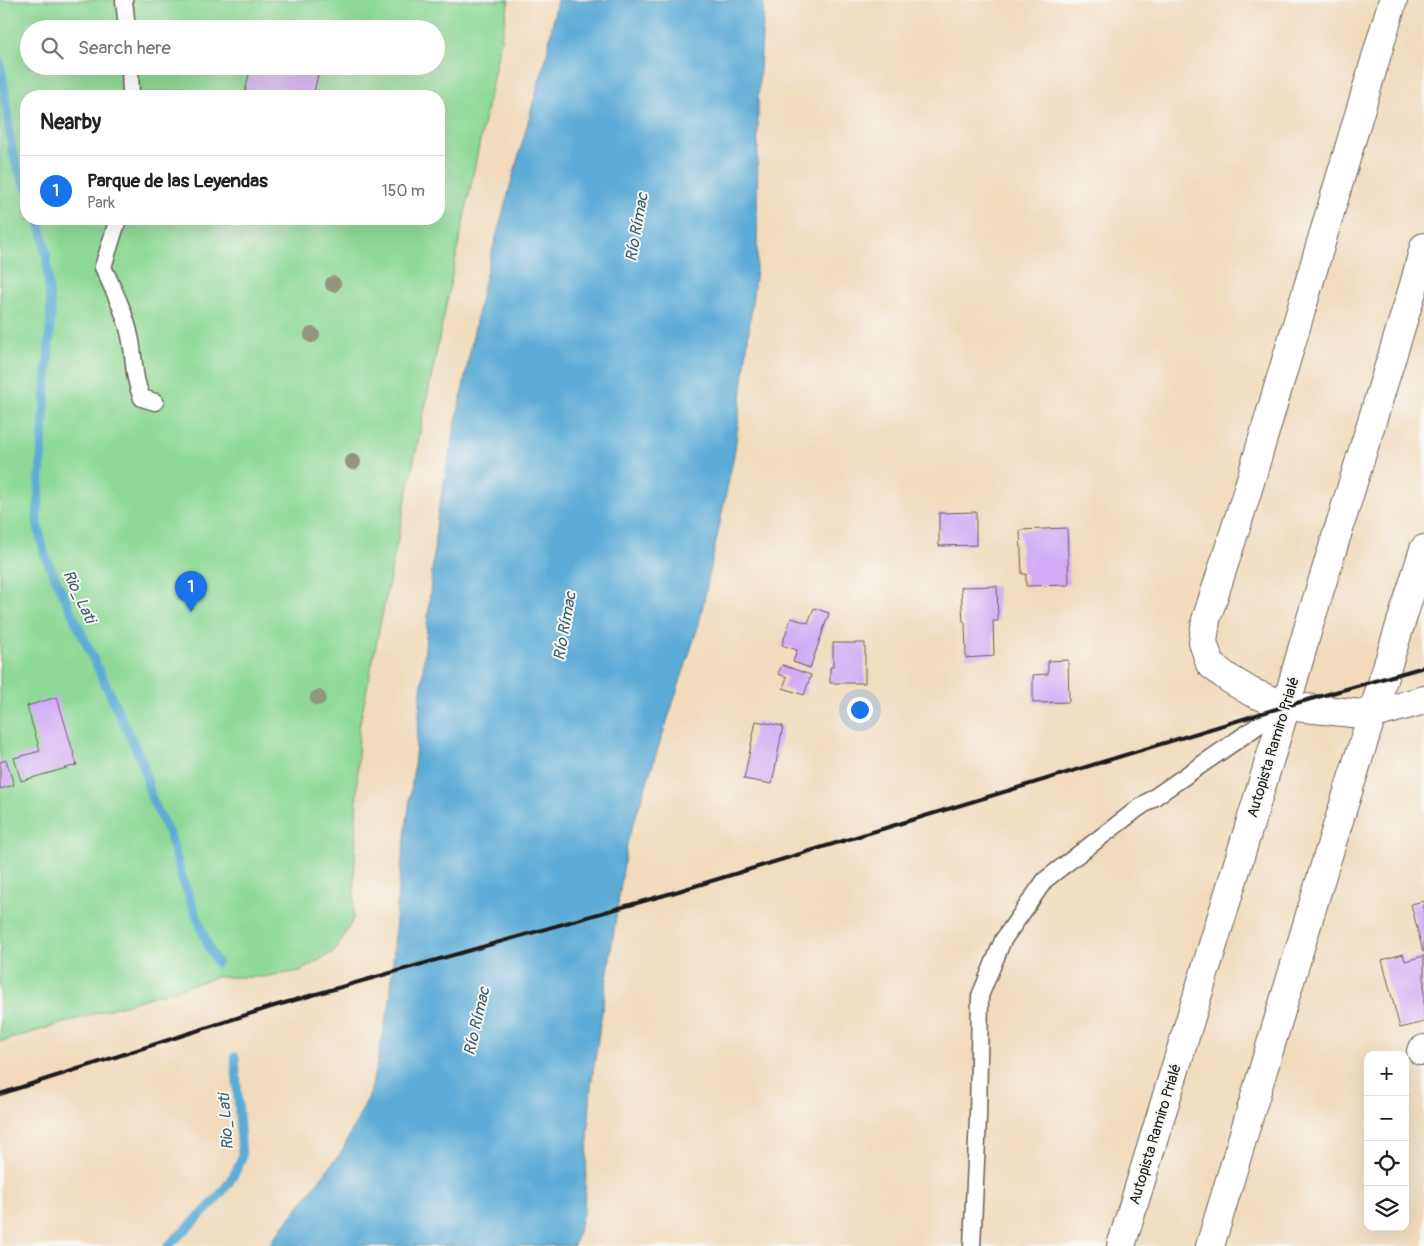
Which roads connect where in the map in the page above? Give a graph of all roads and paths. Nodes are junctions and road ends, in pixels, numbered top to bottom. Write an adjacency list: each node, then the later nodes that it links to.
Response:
1 (124, 0): 3 (lane)
2 (1393, 0): 11 (main road)
3 (126, 20)
4 (130, 75): 5 (lane)
5 (131, 90)
6 (116, 225): 8 (lane)
7 (1424, 247): 11 (main road, Autopista Ramiro Prialé)
8 (155, 402)
9 (1424, 549): 12 (main road)
10 (1424, 700): 12 (main road)
11 (1286, 706): 12 (main road); 13 (lane); 14 (main road, Autopista Ramiro Prialé)
12 (1372, 715): 15 (main road)
13 (972, 1246)
14 (1121, 1246)
15 (1210, 1246)

